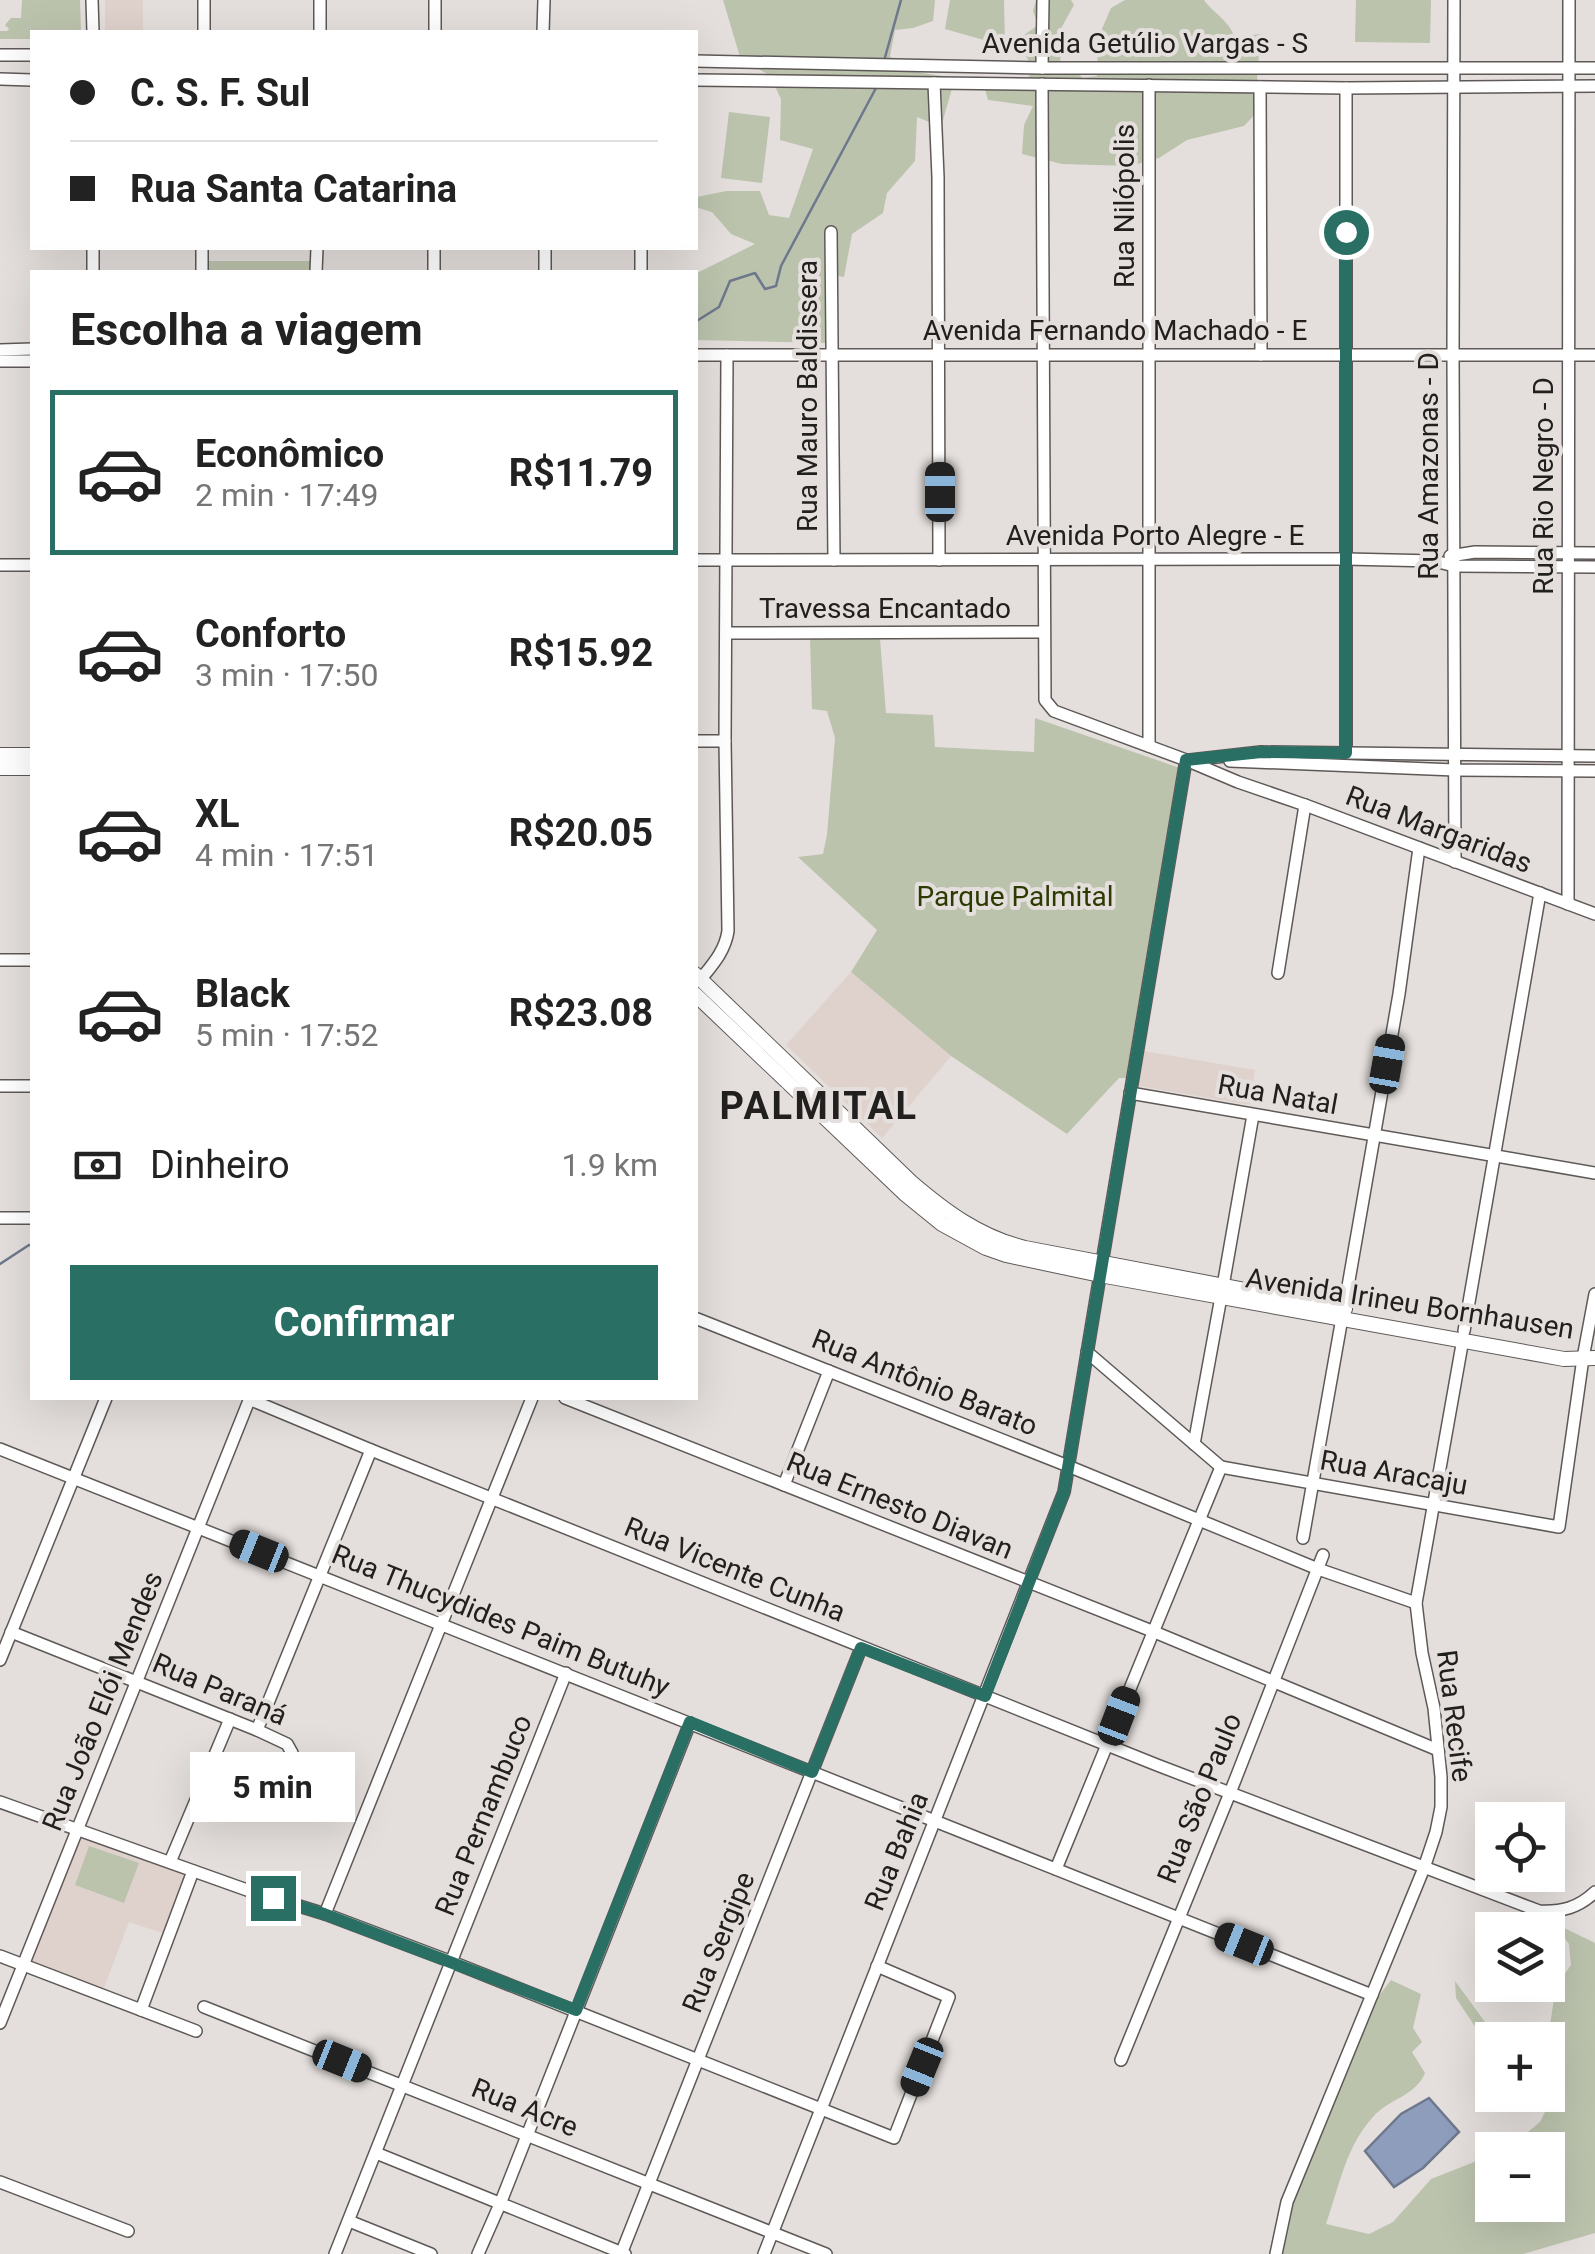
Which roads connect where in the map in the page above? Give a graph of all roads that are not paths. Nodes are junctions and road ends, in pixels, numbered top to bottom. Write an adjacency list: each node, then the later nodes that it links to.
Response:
1 (92, 0): 9 (street)
2 (204, 0): 10 (street)
3 (320, 0): 11 (street)
4 (435, 0): 12 (street)
5 (544, 0): 13 (street)
6 (1042, 0): 17 (street)
7 (1454, 0): 20 (street, Rua Amazonas - D)
8 (1569, 0): 18 (street, Rua Rio Negro - D)
9 (93, 30)
10 (204, 30)
11 (320, 30)
12 (434, 30)
13 (544, 30)
14 (0, 55): 15 (street)
15 (30, 56)
16 (698, 60): 17 (street, Avenida Getúlio Vargas - S)
17 (1042, 68): 20 (street, Avenida Getúlio Vargas - S)
18 (1568, 68): 19 (street, Avenida Getúlio Vargas - S); 20 (street, Avenida Getúlio Vargas - S); 30 (street, Rua Rio Negro - D)
19 (1595, 68)
20 (1454, 69): 27 (street, Rua Amazonas - D)
21 (0, 79): 22 (street)
22 (30, 80)
23 (698, 80): 24 (street, Avenida Getúlio Vargas - S)
24 (934, 82): 25 (street, Avenida Getúlio Vargas - S); 38 (street)
25 (1042, 84): 26 (street, Avenida Getúlio Vargas - S); 39 (street)
26 (1149, 85): 29 (street, Avenida Getúlio Vargas - S); 40 (street, Rua Nilópolis)
27 (1454, 86): 30 (street, Avenida Getúlio Vargas - S); 31 (street, Avenida Getúlio Vargas - S); 43 (street, Rua Amazonas - D)
28 (1595, 86): 30 (street, Avenida Getúlio Vargas - S)
29 (1260, 87): 31 (street, Avenida Getúlio Vargas - S); 41 (street)
30 (1568, 87): 44 (street, Rua Rio Negro - D)
31 (1346, 88): 42 (street)
32 (831, 232): 37 (street, Rua Mauro Baldissera)
33 (30, 349): 34 (street)
34 (0, 350)
35 (698, 354): 36 (street, Avenida Fernando Machado - E)
36 (726, 355): 37 (street, Avenida Fernando Machado - E); 52 (street)
37 (832, 355): 38 (street, Avenida Fernando Machado - E); 53 (street, Rua Mauro Baldissera)
38 (939, 355): 39 (street, Avenida Fernando Machado - E); 54 (street)
39 (1042, 355): 40 (street, Avenida Fernando Machado - E); 55 (street)
40 (1149, 355): 41 (street, Avenida Fernando Machado - E); 56 (street, Rua Nilópolis)
41 (1261, 355): 42 (street, Avenida Fernando Machado - E)
42 (1346, 355): 43 (street, Avenida Fernando Machado - E); 50 (street)
43 (1453, 355): 44 (street, Avenida Fernando Machado - E); 57 (street, Rua Amazonas - D)
44 (1569, 356): 45 (street, Avenida Fernando Machado - E); 48 (street, Rua Rio Negro - D)
45 (1595, 356)
46 (0, 361): 47 (street)
47 (30, 361)
48 (1567, 552): 49 (street, Avenida Porto Alegre - E); 57 (street, Avenida Porto Alegre - E); 60 (street, Rua Rio Negro - D)
49 (1595, 553)
50 (1346, 559): 56 (street, Avenida Porto Alegre - E); 57 (street, Avenida Porto Alegre - E); 67 (street)
51 (698, 560): 52 (street, Avenida Porto Alegre - E)
52 (726, 560): 53 (street, Avenida Porto Alegre - E); 63 (street)
53 (834, 560): 54 (street, Avenida Porto Alegre - E)
54 (940, 560): 55 (street, Avenida Porto Alegre - E)
55 (1044, 560): 56 (street, Avenida Porto Alegre - E); 62 (street)
56 (1149, 560): 66 (street, Rua Nilópolis)
57 (1454, 560): 60 (street, Avenida Porto Alegre - E); 69 (street, Rua Amazonas - D)
58 (0, 565): 59 (street)
59 (30, 565)
60 (1568, 567): 61 (street, Avenida Porto Alegre - E); 70 (street, Rua Rio Negro - D)
61 (1595, 567)
62 (1044, 632): 63 (street, Travessa Encantado); 66 (street, Rua Margaridas)
63 (726, 633): 65 (street)
64 (698, 741): 65 (street)
65 (725, 742): 89 (street)
66 (1148, 746): 72 (street, Rua Margaridas)
67 (1346, 753): 69 (street); 72 (street)
68 (30, 755): 73 (main road)
69 (1455, 755): 70 (street); 76 (street, Rua Amazonas - D)
70 (1568, 756): 71 (street); 77 (street, Rua Rio Negro - D)
71 (1595, 756)
72 (1186, 760): 74 (street); 79 (street, Rua Margaridas); 93 (street, Rua Bahia)
73 (3, 762): 75 (main road)
74 (1242, 762): 76 (street); 79 (street)
75 (30, 768)
76 (1455, 770): 77 (street); 82 (street, Rua Amazonas - D)
77 (1568, 770): 78 (street); 84 (street, Rua Rio Negro - D)
78 (1595, 770)
79 (1238, 782): 80 (street, Rua Margaridas)
80 (1305, 805): 81 (street, Rua Margaridas); 88 (street)
81 (1418, 848): 82 (street, Rua Margaridas); 95 (street)
82 (1455, 862): 83 (street, Rua Margaridas)
83 (1540, 893): 84 (street, Rua Margaridas); 96 (street, Rua Recife)
84 (1568, 904): 85 (street, Rua Margaridas)
85 (1595, 914)
86 (0, 960): 87 (street)
87 (30, 960)
88 (1278, 973)
89 (698, 981)
90 (698, 983): 100 (main road, Avenida Irineu Bornhausen)
91 (0, 1086): 92 (street)
92 (30, 1086)
93 (1130, 1094): 94 (street, Rua Natal); 100 (street, Rua Bahia)
94 (1253, 1115): 95 (street, Rua Natal); 101 (street)
95 (1374, 1136): 96 (street, Rua Natal); 103 (street)
96 (1494, 1156): 97 (street, Rua Natal); 105 (street, Rua Recife)
97 (1595, 1173)
98 (0, 1218): 99 (street)
99 (30, 1218)
100 (1100, 1269): 101 (main road, Avenida Irineu Bornhausen); 106 (street, Rua Bahia)
101 (1222, 1291): 103 (main road, Avenida Irineu Bornhausen); 114 (street)
102 (1595, 1294): 107 (street)
103 (1343, 1313): 105 (main road, Avenida Irineu Bornhausen); 120 (street)
104 (698, 1319): 108 (street, Rua Antônio Barato)
105 (1464, 1335): 107 (main road, Avenida Irineu Bornhausen); 123 (street, Rua Recife)
106 (1087, 1352): 114 (street); 117 (street, Rua Bahia)
107 (1591, 1359): 123 (street, Rua Aracaju)
108 (829, 1371): 117 (street, Rua Antônio Barato); 121 (street)
109 (105, 1400): 119 (street)
110 (248, 1400): 125 (street, Rua João Elói Mendes)
111 (254, 1400): 116 (street, Rua Vicente Cunha)
112 (531, 1400): 122 (street)
113 (570, 1400): 121 (street, Rua Ernesto Diavan)
114 (1194, 1444): 118 (street)
115 (0, 1448): 119 (street, Rua Thucydides Paim Butuhy)
116 (371, 1450): 122 (street, Rua Vicente Cunha); 129 (street)
117 (1068, 1466): 124 (street, Rua Antônio Barato); 130 (street, Rua Bahia)
118 (1220, 1467): 120 (street, Rua Aracaju); 124 (street)
119 (74, 1477): 125 (street, Rua Thucydides Paim Butuhy); 134 (street)
120 (1312, 1483): 123 (street, Rua Aracaju); 126 (street)
121 (784, 1485): 130 (street, Rua Ernesto Diavan)
122 (492, 1498): 132 (street); 135 (street, Rua Vicente Cunha)
123 (1435, 1505): 131 (street, Rua Recife)
124 (1198, 1519): 128 (street, Rua Antônio Barato); 133 (street)
125 (199, 1527): 129 (street, Rua Thucydides Paim Butuhy); 139 (street, Rua João Elói Mendes)
126 (1303, 1538)
127 (1323, 1555): 128 (street, Rua São Paulo)
128 (1318, 1569): 131 (street, Rua Antônio Barato); 138 (street, Rua São Paulo)
129 (319, 1575): 132 (street, Rua Thucydides Paim Butuhy); 143 (street)
130 (1030, 1584): 133 (street, Rua Ernesto Diavan); 140 (street, Rua Bahia)
131 (1416, 1603): 145 (street, Rua Recife)
132 (442, 1624): 137 (street, Rua Thucydides Paim Butuhy); 157 (street)
133 (1152, 1631): 138 (street, Rua Ernesto Diavan); 144 (street)
134 (11, 1632): 136 (street); 139 (street, Rua Paraná)
135 (861, 1648): 140 (street, Rua Vicente Cunha); 147 (street, Rua Sergipe)
136 (0, 1660)
137 (566, 1673): 142 (street, Rua Thucydides Paim Butuhy); 160 (street, Rua Pernambuco)
138 (1273, 1680): 145 (street, Rua Ernesto Diavan); 148 (street, Rua São Paulo)
139 (137, 1682): 141 (street, Rua Paraná); 151 (street, Rua João Elói Mendes)
140 (985, 1696): 144 (street, Rua Vicente Cunha); 150 (street, Rua Bahia)
141 (230, 1719): 143 (street, Rua Paraná); 152 (street)
142 (690, 1722): 147 (street, Rua Thucydides Paim Butuhy); 166 (street)
143 (257, 1730): 146 (street, Rua Paraná)
144 (1108, 1744): 148 (street, Rua Vicente Cunha); 153 (street)
145 (1438, 1750): 154 (street, Rua Recife)
146 (292, 1753)
147 (812, 1772): 150 (street, Rua Thucydides Paim Butuhy); 169 (street, Rua Sergipe)
148 (1230, 1794): 154 (street, Rua Vicente Cunha); 158 (street, Rua São Paulo)
149 (0, 1802): 151 (street)
150 (936, 1820): 153 (street, Rua Thucydides Paim Butuhy); 162 (street, Rua Bahia)
151 (76, 1828): 152 (street); 161 (street, Rua João Elói Mendes)
152 (170, 1862): 155 (street)
153 (1056, 1868): 158 (street, Rua Thucydides Paim Butuhy)
154 (1424, 1868): 156 (street, Rua Vicente Cunha); 163 (street, Rua Recife)
155 (194, 1871): 157 (street); 165 (street)
156 (1595, 1892)
157 (324, 1914): 160 (street)
158 (1178, 1918): 163 (street, Rua Thucydides Paim Butuhy); 170 (street, Rua São Paulo)
159 (0, 1956): 161 (street)
160 (452, 1962): 166 (street); 171 (street, Rua Pernambuco)
161 (23, 1965): 165 (street); 167 (street, Rua João Elói Mendes)
162 (876, 1966): 172 (street, Rua Bahia); 172 (street)
163 (1372, 1995): 187 (street, Rua Recife)
164 (204, 2007): 171 (street, Rua Acre)
165 (141, 2010): 168 (street)
166 (576, 2010): 169 (street); 173 (street)
167 (0, 2023)
168 (196, 2031)
169 (698, 2060): 172 (street); 176 (street, Rua Sergipe)
170 (1120, 2060)
171 (403, 2085): 173 (street, Rua Acre); 174 (street, Rua Pernambuco)
172 (821, 2110): 180 (street, Rua Bahia)
173 (527, 2134): 176 (street, Rua Acre); 177 (street)
174 (376, 2153): 177 (street); 178 (street, Rua Pernambuco)
175 (0, 2182): 179 (street)
176 (649, 2185): 180 (street, Rua Acre); 184 (street, Rua Sergipe)
177 (500, 2204): 183 (street); 184 (street)
178 (349, 2220): 181 (street, Rua Pernambuco); 182 (street)
179 (128, 2232)
180 (772, 2234): 185 (street, Rua Bahia); 186 (street, Rua Acre)
181 (336, 2254)
182 (431, 2254)
183 (478, 2254)
184 (622, 2254)
185 (764, 2254)
186 (826, 2254)
187 (1276, 2254)

